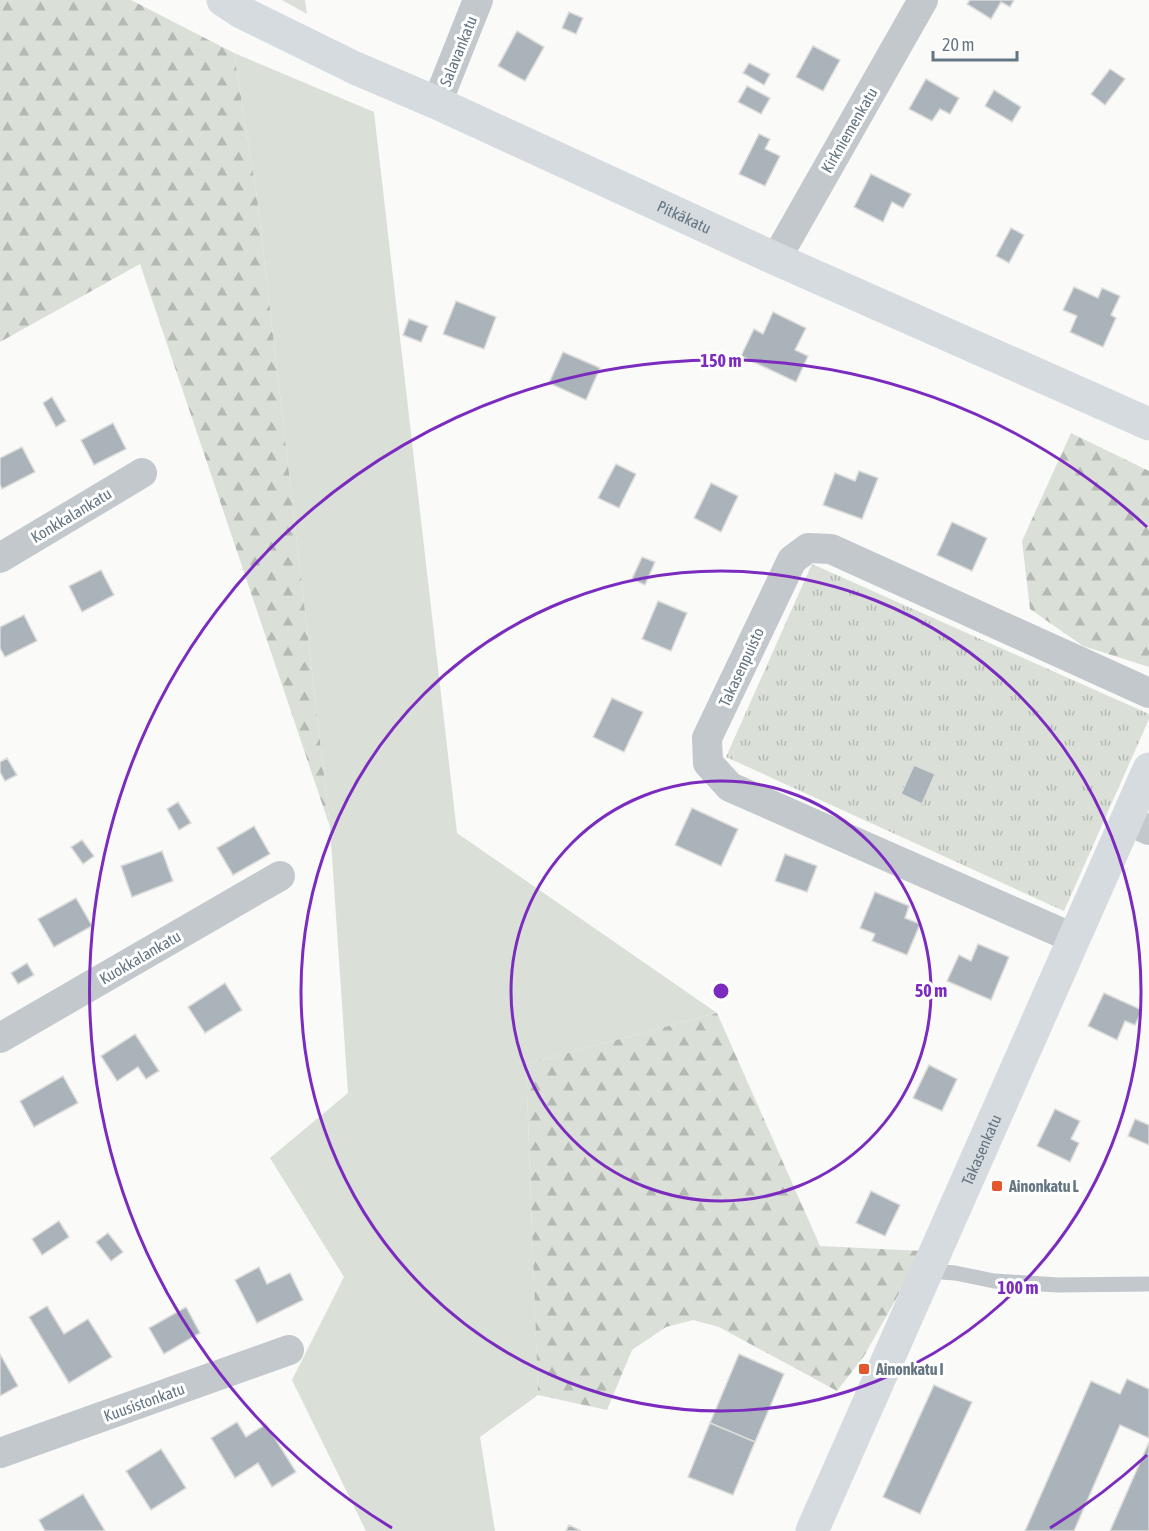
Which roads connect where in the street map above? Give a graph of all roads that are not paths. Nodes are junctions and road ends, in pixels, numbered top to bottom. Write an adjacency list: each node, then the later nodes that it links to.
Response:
1 (223, 0): 4 (street, Pitkäkatu)
2 (478, 0): 4 (street, Salavankatu)
3 (923, 0): 5 (street, Kirkniemenkatu)
4 (437, 103): 5 (street, Pitkäkatu)
5 (776, 260): 6 (street, Pitkäkatu)
6 (1149, 424)
7 (141, 473): 8 (street, Konkkalankatu)
8 (0, 558)
9 (1149, 693): 13 (street, Takasenpuisto)
10 (1149, 770): 11 (street, Takasenkatu)
11 (1138, 825): 13 (street, Takasenkatu)
12 (280, 876): 14 (street, Kuokkalankatu)
13 (1073, 938): 15 (street, Takasenkatu)
14 (0, 1038)
15 (929, 1271): 16 (lane); 19 (street, Takasenkatu)
16 (1149, 1284)
17 (289, 1350): 18 (street, Kuusistonkatu)
18 (0, 1453)
19 (812, 1531)

